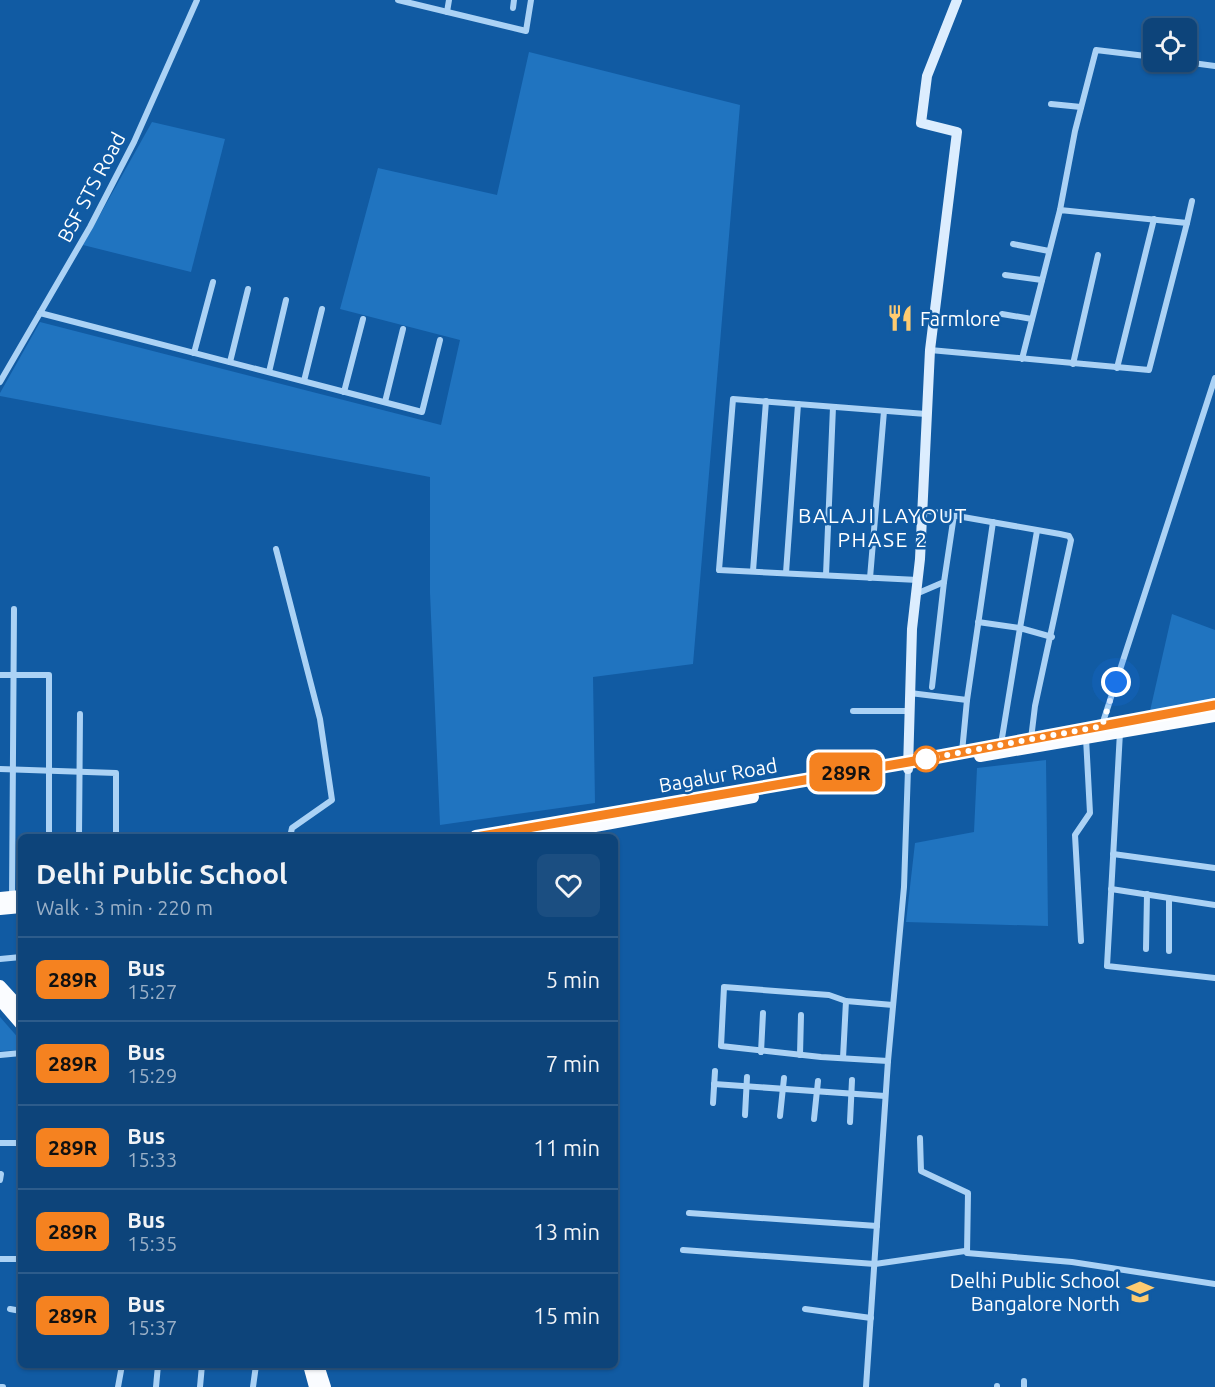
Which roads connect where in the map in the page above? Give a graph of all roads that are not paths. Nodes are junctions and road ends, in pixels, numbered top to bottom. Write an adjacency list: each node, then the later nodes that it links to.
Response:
1 (197, 0): 28 (street, BSF STS Road)
2 (398, 0): 7 (street)
3 (449, 0): 9 (street)
4 (514, 0): 8 (street)
5 (531, 0): 9 (street)
6 (957, 0): 34 (street)
7 (414, 2): 9 (street)
8 (513, 8)
9 (447, 12)
10 (1143, 56): 14 (street)
11 (1197, 64): 12 (street)
12 (1215, 66)
13 (1052, 105): 14 (street)
14 (1081, 107): 16 (street)
15 (1192, 201): 18 (street)
16 (1060, 210): 17 (street); 20 (street)
17 (1154, 219): 18 (street); 39 (street)
18 (1187, 223): 39 (street)
19 (1013, 244): 20 (street)
20 (1049, 251): 23 (street)
21 (1098, 255): 38 (street)
22 (1005, 275): 23 (street)
23 (1042, 280): 31 (street)
24 (213, 282): 35 (street)
25 (248, 289): 37 (street)
26 (286, 300): 40 (street)
27 (322, 309): 42 (street)
28 (40, 313): 35 (street); 43 (street, BSF STS Road)
29 (1002, 314): 31 (street)
30 (363, 319): 44 (street)
31 (1032, 319): 36 (street)
32 (403, 329): 46 (street)
33 (440, 340): 46 (street)
34 (930, 350): 36 (street); 50 (street)
35 (194, 353): 37 (street)
36 (1022, 359): 38 (street)
37 (230, 362): 40 (street)
38 (1073, 364): 39 (street)
39 (1118, 368)
40 (269, 372): 42 (street)
41 (1215, 378): 77 (street)
42 (304, 381): 44 (street)
43 (0, 382)
44 (344, 392): 46 (street)
45 (766, 401): 47 (street); 56 (street); 56 (street)
46 (385, 402)
47 (798, 404): 48 (street); 57 (street)
48 (833, 407): 49 (street); 58 (street)
49 (884, 411): 50 (street); 59 (street)
50 (926, 414): 51 (street)
51 (923, 510): 52 (street); 60 (street)
52 (954, 515): 53 (street); 61 (street)
53 (993, 522): 54 (street); 64 (street)
54 (1037, 531): 65 (street); 66 (street)
55 (276, 549): 92 (street)
56 (753, 571): 57 (street)
57 (786, 573): 58 (street)
58 (826, 575): 59 (street)
59 (870, 578): 60 (street)
60 (918, 580): 62 (street)
61 (944, 582): 62 (street); 69 (street)
62 (916, 594): 70 (street)
63 (14, 609): 68 (street)
64 (978, 622): 65 (street); 71 (street)
65 (1020, 628): 66 (street); 81 (street)
66 (1052, 637): 80 (street)
67 (0, 675): 68 (street)
68 (14, 675): 85 (street); 86 (street)
69 (932, 687)
70 (910, 693): 71 (street); 74 (street)
71 (967, 700): 82 (street)
72 (1215, 705): 77 (main road, Bagalur Road)
73 (853, 711): 74 (street)
74 (910, 711): 83 (street)
75 (80, 714): 87 (street)
76 (1215, 716): 78 (main road, Bagalur Road)
77 (1102, 730): 78 (main road, Bagalur Road); 79 (main road, Bagalur Road); 80 (main road, Bagalur Road)
78 (1120, 732): 95 (street)
79 (1086, 738): 83 (main road, Bagalur Road); 104 (street)
80 (1031, 739): 81 (main road, Bagalur Road)
81 (1001, 744): 82 (main road, Bagalur Road)
82 (962, 752): 83 (main road, Bagalur Road)
83 (908, 765): 88 (main road, Bagalur Road); 113 (street)
84 (0, 769): 85 (street)
85 (14, 769): 86 (street); 99 (street)
86 (50, 771): 87 (street); 89 (street)
87 (79, 772): 90 (street); 91 (street)
88 (627, 817): 93 (main road, Bagalur Road); 94 (main road, Bagalur Road)
89 (49, 834)
90 (79, 834)
91 (117, 834)
92 (291, 834)
93 (499, 834)
94 (549, 834)
95 (1113, 854): 96 (street); 97 (street)
96 (1215, 868)
97 (1111, 889): 98 (street); 109 (street)
98 (1147, 894): 100 (street); 105 (street)
99 (11, 897)
100 (1169, 898): 101 (street); 106 (street)
101 (1215, 904)
102 (18, 907): 103 (main road)
103 (0, 909)
104 (1081, 941)
105 (1146, 949)
106 (1169, 951)
107 (18, 957): 108 (street)
108 (0, 959)
109 (1215, 978)
110 (0, 986): 114 (main road)
111 (0, 1000): 117 (main road)
112 (846, 1001): 113 (street); 118 (street); 122 (street)
113 (893, 1005): 123 (street)
114 (18, 1006)
115 (763, 1013): 118 (street)
116 (801, 1015): 121 (street)
117 (18, 1021)
118 (761, 1052): 121 (street)
119 (18, 1053): 120 (street)
120 (0, 1055)
121 (800, 1055): 122 (street)
122 (843, 1058): 123 (street)
123 (888, 1061): 134 (street)
124 (715, 1071): 129 (street)
125 (747, 1077): 130 (street)
126 (783, 1078): 131 (street)
127 (852, 1080): 133 (street)
128 (818, 1081): 132 (street)
129 (714, 1084): 130 (street); 135 (street)
130 (747, 1086): 131 (street); 136 (street)
131 (783, 1089): 132 (street); 137 (street)
132 (817, 1091): 133 (street); 138 (street)
133 (851, 1094): 134 (street); 139 (street)
134 (885, 1096): 146 (street)
135 (713, 1103)
136 (745, 1114)
137 (780, 1116)
138 (814, 1119)
139 (850, 1122)
140 (920, 1138): 148 (street)
141 (0, 1143): 142 (street)
142 (18, 1143)
143 (1, 1174): 144 (street)
144 (0, 1180)
145 (689, 1213): 146 (street)
146 (877, 1226): 151 (street)
147 (683, 1250): 151 (street)
148 (965, 1251): 151 (street); 152 (street)
149 (0, 1259): 150 (street)
150 (18, 1259)
151 (875, 1264): 156 (street)
152 (1215, 1284)
153 (805, 1309): 156 (street)
154 (10, 1310): 155 (street)
155 (18, 1311)
156 (871, 1318): 169 (street)
157 (121, 1368): 163 (street)
158 (158, 1368): 164 (street)
159 (202, 1368): 165 (street)
160 (256, 1368): 166 (street)
161 (310, 1368): 167 (main road)
162 (319, 1368): 168 (main road)
163 (118, 1387)
164 (156, 1387)
165 (200, 1387)
166 (253, 1387)
167 (315, 1387)
168 (325, 1387)
169 (866, 1387)

